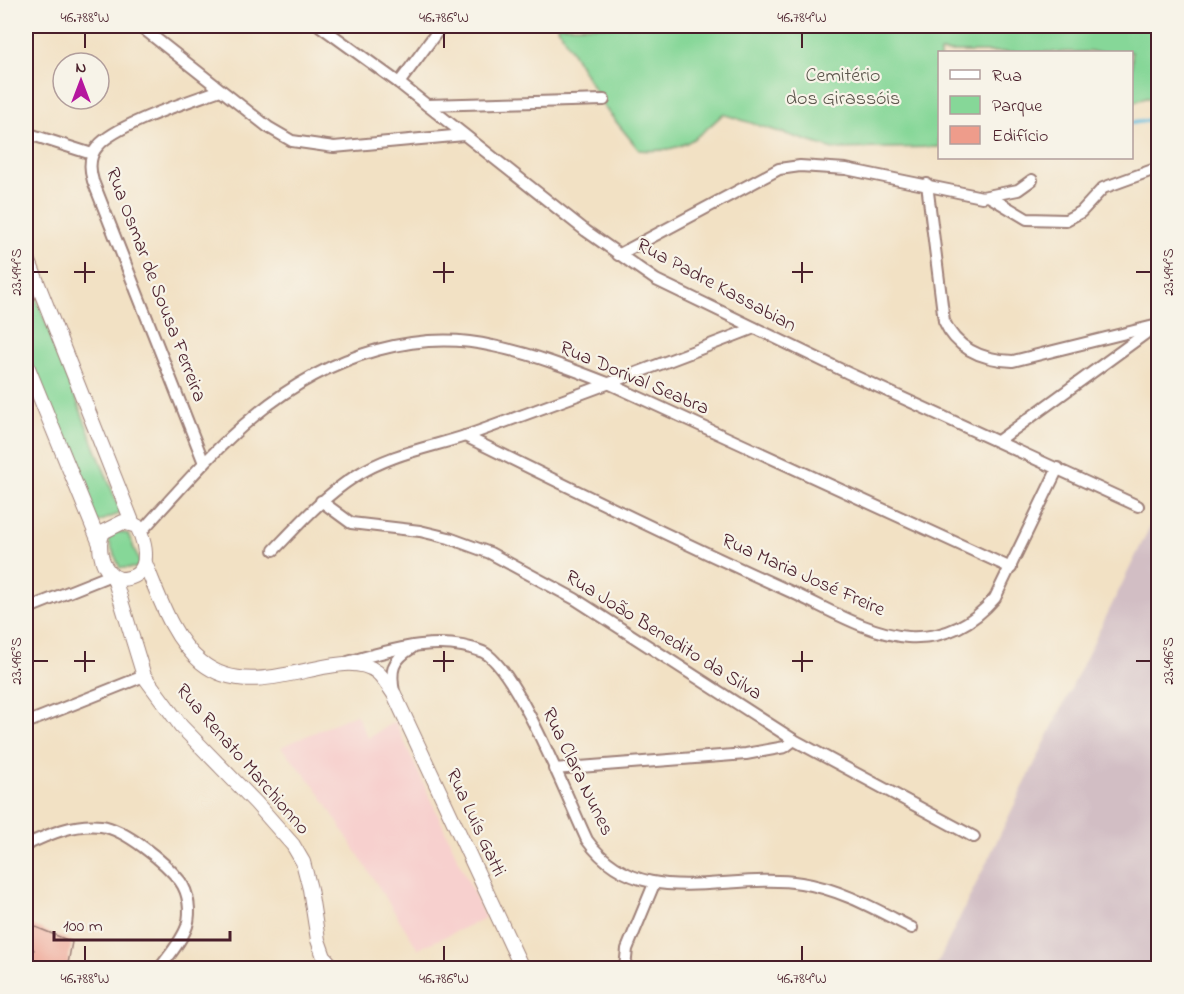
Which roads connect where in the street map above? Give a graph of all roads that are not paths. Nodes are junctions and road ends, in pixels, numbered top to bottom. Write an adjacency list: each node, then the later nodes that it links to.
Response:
1 (140, 26): 5 (street)
2 (320, 26): 4 (street, Rua Padre Kassabian)
3 (436, 32): 4 (street)
4 (399, 83): 7 (street, Rua Padre Kassabian)
5 (220, 90): 9 (street); 10 (street, Rua Osmar de Sousa Ferreira)
6 (604, 100): 7 (street)
7 (427, 105): 9 (street, Rua Padre Kassabian)
8 (26, 133): 10 (street)
9 (464, 135): 16 (street, Rua Padre Kassabian)
10 (92, 154): 23 (street, Rua Osmar de Sousa Ferreira)
11 (1158, 168): 14 (street)
12 (1032, 180): 14 (street)
13 (927, 184): 14 (street); 16 (street); 17 (street)
14 (990, 197)
15 (26, 254): 27 (street)
16 (618, 255): 18 (street, Rua Padre Kassabian)
17 (1158, 325): 22 (street)
18 (754, 328): 20 (street); 22 (street, Rua Padre Kassabian)
19 (26, 363): 28 (street)
20 (610, 384): 21 (street); 23 (street, Rua Dorival Seabra); 31 (street, Rua Dorival Seabra)
21 (465, 436): 25 (street); 31 (street, Rua Maria José Freire)
22 (998, 441): 24 (street, Rua Padre Kassabian)
23 (204, 463): 27 (street, Rua Dorival Seabra)
24 (1058, 468): 26 (street, Rua Padre Kassabian); 31 (street, Rua Maria José Freire)
25 (321, 501): 29 (street); 39 (street, Rua João Benedito da Silva)
26 (1138, 506)
27 (137, 528): 28 (street); 30 (street)
28 (100, 544): 32 (street)
29 (274, 550)
30 (145, 563): 32 (street); 35 (street, Rua Luís Gatti)
31 (1011, 568)
32 (113, 576): 33 (street); 36 (street, Rua Renato Marchionno)
33 (26, 609)
34 (418, 645): 35 (street, Rua Clara Nunes); 37 (street, Rua Luís Gatti); 40 (street, Rua Clara Nunes)
35 (331, 667): 37 (street, Rua Luís Gatti)
36 (144, 676): 38 (street); 46 (street, Rua Renato Marchionno)
37 (394, 694): 47 (street, Rua Luís Gatti)
38 (26, 723)
39 (794, 740): 40 (street); 41 (street, Rua João Benedito da Silva)
40 (554, 769): 43 (street, Rua Clara Nunes)
41 (975, 837)
42 (26, 845): 45 (street)
43 (654, 884): 44 (street, Rua Clara Nunes); 48 (street)
44 (912, 928)
45 (160, 969)
46 (334, 969)
47 (522, 969)
48 (625, 969)

